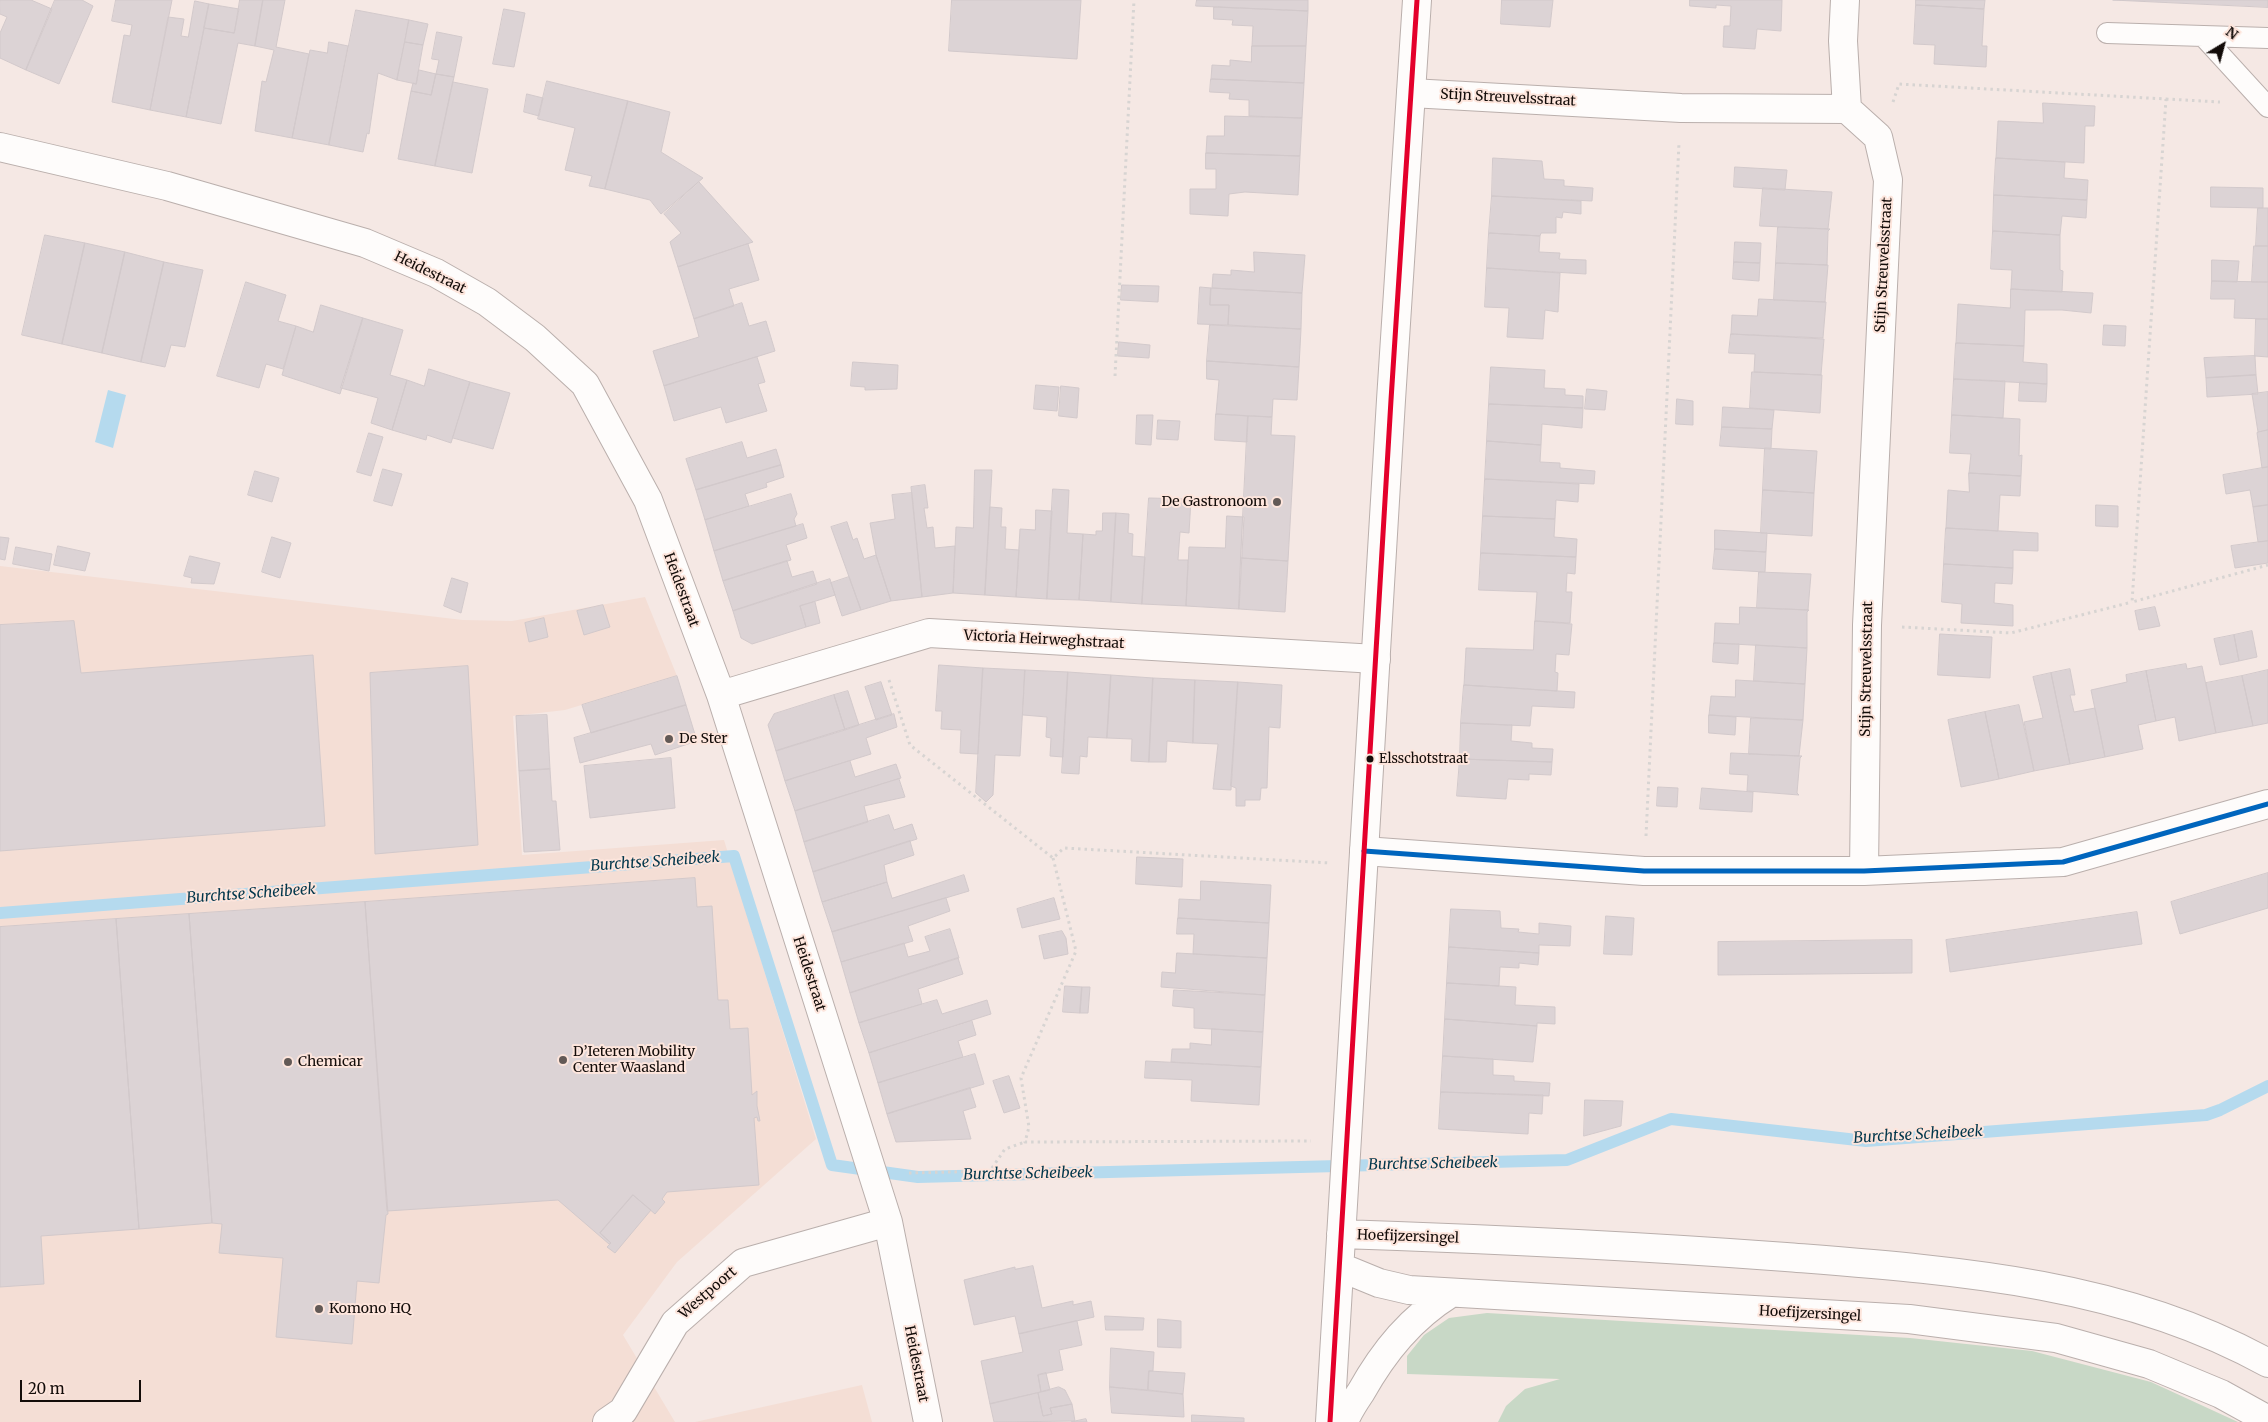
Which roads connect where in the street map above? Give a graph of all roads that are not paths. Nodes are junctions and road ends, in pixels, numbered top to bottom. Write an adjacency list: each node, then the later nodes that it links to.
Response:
1 (1417, 0): 6 (street)
2 (1845, 0): 8 (street)
3 (2107, 33): 4 (lane)
4 (2203, 36): 5 (lane); 7 (lane)
5 (2268, 38)
6 (1412, 93): 8 (street, Stijn Streuvelsstraat); 10 (street)
7 (2267, 105)
8 (1847, 109): 14 (street, Stijn Streuvelsstraat)
9 (0, 147): 11 (street, Heidestraat)
10 (1376, 659): 11 (street, Victoria Heirweghstraat); 13 (street)
11 (721, 695): 15 (street, Heidestraat)
12 (2268, 804): 14 (street)
13 (1364, 858): 14 (street); 16 (street)
14 (1864, 871)
15 (888, 1222): 20 (street, Westpoort); 22 (street, Heidestraat)
16 (1341, 1234): 17 (street); 19 (street, Hoefijzersingel)
17 (1340, 1267): 18 (street, Hoefijzersingel); 23 (street)
18 (1451, 1293): 21 (street, Hoefijzersingel); 24 (street)
19 (2268, 1362)
20 (618, 1418)
21 (2268, 1420)
22 (928, 1422)
23 (1330, 1422)
24 (1344, 1422)

